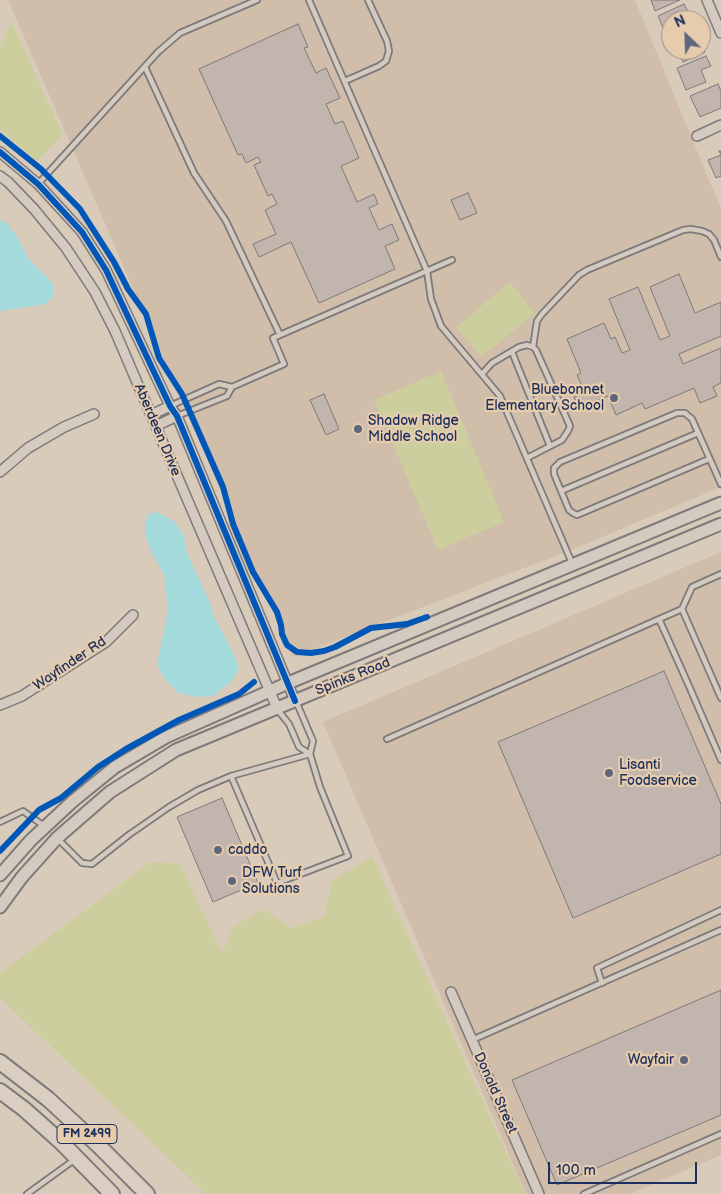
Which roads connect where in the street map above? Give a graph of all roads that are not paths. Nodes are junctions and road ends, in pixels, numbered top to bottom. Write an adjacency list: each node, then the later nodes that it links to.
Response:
1 (257, 0): 6 (lane)
2 (309, 0): 7 (lane)
3 (368, 0): 7 (lane)
4 (707, 0): 5 (street)
5 (721, 33)
6 (145, 67): 12 (lane); 16 (lane)
7 (345, 82): 15 (lane)
8 (721, 125): 9 (street)
9 (697, 136)
10 (0, 152): 12 (street, Aberdeen Drive)
11 (0, 176): 23 (street, Aberdeen Drive)
12 (38, 184): 21 (street, Aberdeen Drive)
13 (721, 257): 17 (lane)
14 (452, 260): 15 (lane)
15 (427, 271): 16 (lane); 19 (lane)
16 (280, 335): 20 (lane)
17 (533, 347): 18 (lane); 27 (lane)
18 (512, 352): 19 (lane); 27 (lane)
19 (482, 374): 28 (lane)
20 (232, 386): 21 (lane); 24 (lane)
21 (170, 406): 23 (street); 24 (street, Aberdeen Drive)
22 (94, 414): 30 (street)
23 (151, 415): 25 (street, Aberdeen Drive)
24 (177, 416): 25 (street); 41 (street, Aberdeen Drive)
25 (156, 426): 42 (street, Aberdeen Drive)
26 (698, 434): 29 (lane); 32 (lane); 32 (lane)
27 (550, 446): 28 (lane)
28 (527, 458): 35 (lane)
29 (709, 459): 31 (lane); 32 (lane)
30 (0, 472)
31 (721, 484)
32 (561, 491)
33 (721, 502): 35 (main road, Spinks Road)
34 (721, 524): 37 (main road, Spinks Road)
35 (572, 565): 37 (main road); 41 (main road, Spinks Road)
36 (721, 574): 38 (lane)
37 (579, 583): 44 (main road, Spinks Road)
38 (682, 609): 40 (lane); 43 (lane)
39 (133, 615): 45 (street, Wayfinder Rd)
40 (658, 619): 47 (lane); 49 (lane)
41 (288, 683): 42 (main road, Spinks Road); 44 (street, Aberdeen Drive)
42 (269, 691): 46 (street, Aberdeen Drive); 52 (main road, Spinks Road)
43 (721, 698)
44 (295, 701): 46 (main road, Spinks Road); 48 (lane)
45 (0, 705)
46 (277, 708): 48 (lane); 53 (main road, Spinks Road)
47 (387, 739)
48 (310, 754): 50 (lane); 50 (lane)
49 (721, 760)
50 (231, 776): 53 (lane)
51 (0, 822): 52 (lane)
52 (44, 827): 53 (main road); 54 (main road, Spinks Road)
53 (57, 838): 55 (main road, Spinks Road)
54 (0, 875)
55 (0, 907)
56 (721, 910): 58 (lane)
57 (721, 930): 58 (lane)
58 (602, 983): 60 (lane)
59 (451, 992): 60 (street, Donald Street)
60 (472, 1040): 68 (street, Donald Street)
61 (0, 1062): 67 (main road, FM 2499)
62 (0, 1091): 64 (main road, FM 2499)
63 (721, 1134): 69 (lane)
64 (77, 1158): 65 (lane); 66 (main road, FM 2499)
65 (26, 1194)
66 (112, 1194)
67 (147, 1194)
68 (539, 1194)
69 (584, 1194)

